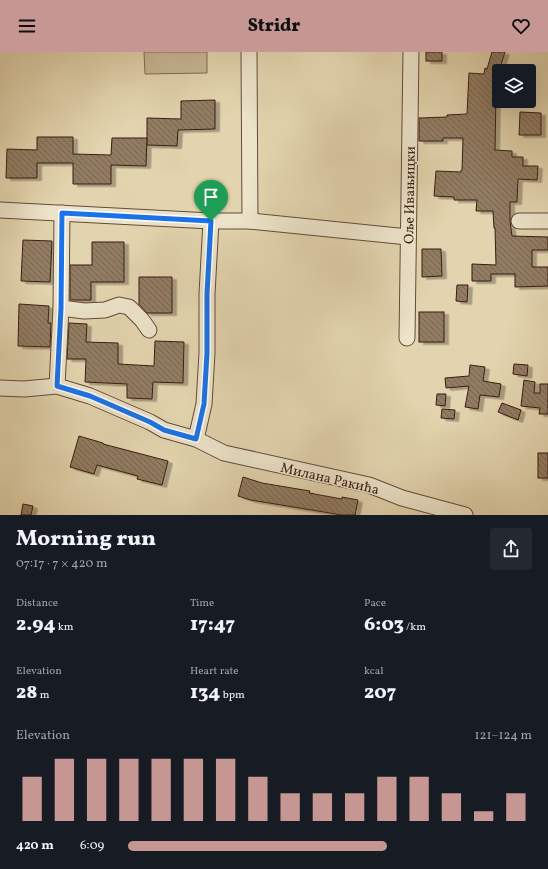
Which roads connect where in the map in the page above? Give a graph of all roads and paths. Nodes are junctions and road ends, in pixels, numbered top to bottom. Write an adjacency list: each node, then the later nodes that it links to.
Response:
1 (249, 52): 6 (street)
2 (410, 52): 9 (street, Оље Ивањицки)
3 (0, 210): 4 (street)
4 (62, 213): 5 (street); 10 (street)
5 (211, 221): 6 (street); 15 (street)
6 (250, 221): 9 (street)
7 (519, 221): 8 (street)
8 (548, 221)
9 (408, 237): 12 (street, Оље Ивањицки)
10 (61, 308): 11 (street); 13 (street)
11 (150, 330)
12 (407, 338)
13 (57, 386): 14 (street, Милана Ракића); 15 (street, Милана Ракића)
14 (0, 388)
15 (196, 439): 16 (street, Милана Ракића)
16 (465, 515)

